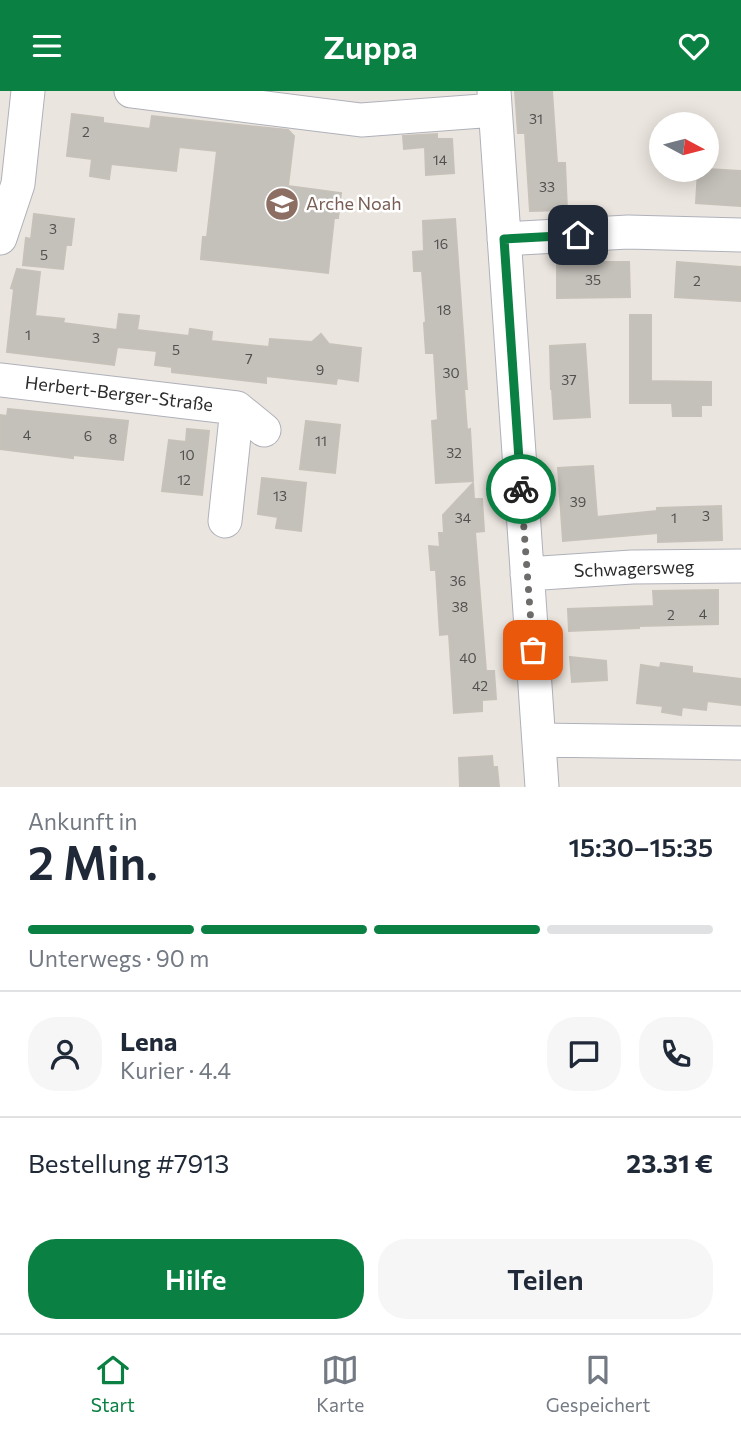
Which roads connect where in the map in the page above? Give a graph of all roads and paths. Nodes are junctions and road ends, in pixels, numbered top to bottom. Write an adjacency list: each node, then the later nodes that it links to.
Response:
1 (28, 91): 5 (street)
2 (131, 91): 3 (street)
3 (494, 101): 6 (street)
4 (741, 235): 6 (street)
5 (0, 238)
6 (504, 239): 12 (street)
7 (0, 380): 8 (street, Herbert-Berger-Straße)
8 (237, 408): 9 (street, Herbert-Berger-Straße); 10 (street, Herbert-Berger-Straße)
9 (264, 430)
10 (225, 521)
11 (741, 566): 12 (street, Schwagersweg)
12 (527, 574): 13 (street)
13 (539, 740): 14 (street); 15 (street)
14 (741, 743)
15 (542, 787)

